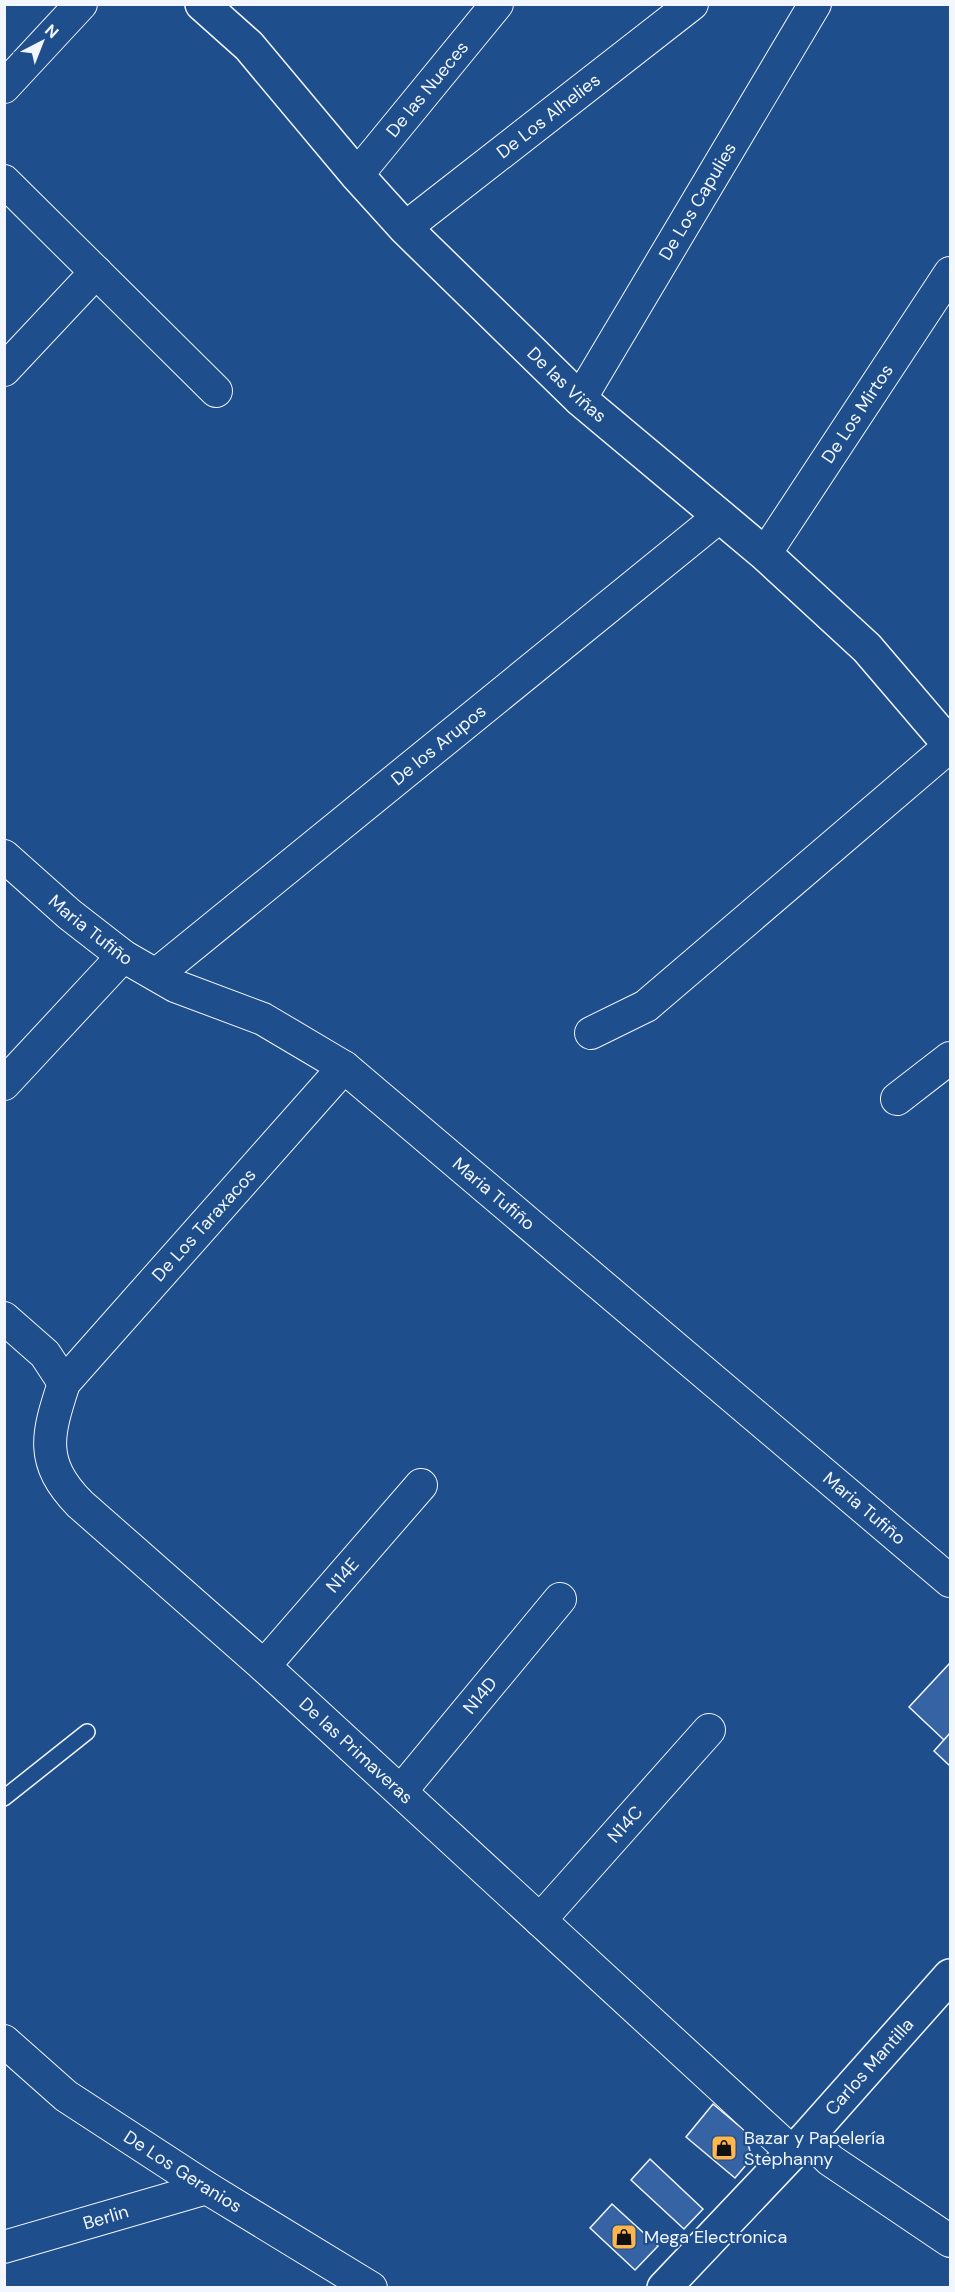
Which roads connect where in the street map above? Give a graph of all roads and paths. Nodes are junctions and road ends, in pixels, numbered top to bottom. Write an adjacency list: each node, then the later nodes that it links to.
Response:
1 (81, 4): 6 (street)
2 (202, 4): 7 (street, De las Viñas)
3 (497, 4): 7 (street, De las Nueces)
4 (692, 4): 9 (street, De Los Alhelies)
5 (815, 4): 14 (street, De Los Capulies)
6 (4, 87)
7 (357, 175): 9 (street, De las Viñas)
8 (4, 181): 10 (street)
9 (405, 228): 14 (street, De las Viñas)
10 (96, 272): 12 (street); 13 (street)
11 (951, 273): 16 (street, De Los Mirtos)
12 (4, 370)
13 (216, 391)
14 (580, 399): 15 (street, De las Viñas)
15 (720, 516): 16 (street, De las Viñas); 20 (street, De los Arupos)
16 (765, 554): 17 (street, De las Viñas)
17 (951, 746): 21 (street)
18 (4, 856): 19 (street, Maria Tufiño)
19 (123, 956): 20 (street, Maria Tufiño); 24 (street)
20 (157, 974): 23 (street, Maria Tufiño)
21 (591, 1033)
22 (951, 1058): 25 (street)
23 (344, 1068): 27 (street, De Los Taraxacos); 29 (street, Maria Tufiño)
24 (4, 1084)
25 (897, 1099)
26 (4, 1318): 27 (street)
27 (64, 1383): 31 (street, De las Primaveras)
28 (422, 1485): 31 (street, N14E)
29 (951, 1581)
30 (560, 1599): 34 (street, N14D)
31 (264, 1666): 34 (street, De las Primaveras)
32 (709, 1730): 36 (street, N14C)
33 (87, 1732): 35 (lane)
34 (401, 1791): 36 (street, De las Primaveras)
35 (4, 1798)
36 (540, 1920): 39 (street, De las Primaveras)
37 (951, 1976): 39 (street, Carlos Mantilla)
38 (4, 2041): 40 (street, De Los Geranios)
39 (799, 2145): 41 (street, De las Primaveras); 44 (street, Carlos Mantilla)
40 (207, 2188): 42 (street, Berlin); 43 (street, De Los Geranios)
41 (951, 2241)
42 (4, 2247)
43 (371, 2288)
44 (664, 2288)

